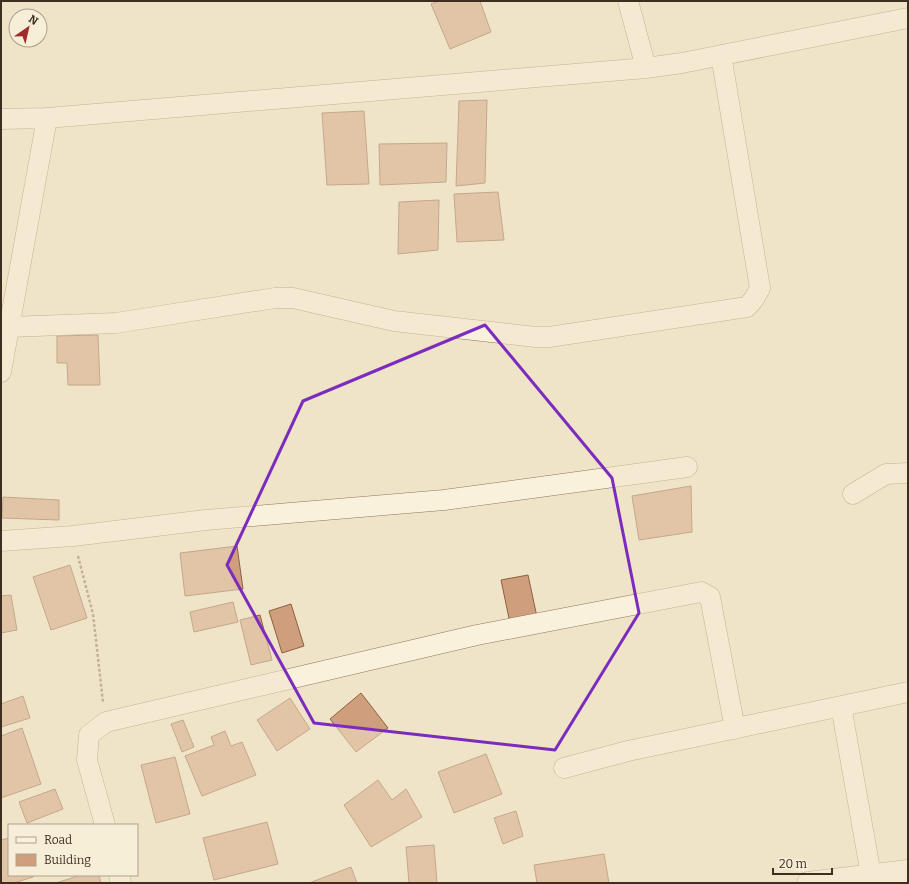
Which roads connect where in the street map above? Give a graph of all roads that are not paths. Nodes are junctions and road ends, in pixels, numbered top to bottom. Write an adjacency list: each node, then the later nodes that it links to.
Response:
1 (628, 1): 4 (street)
2 (908, 18): 3 (street)
3 (721, 55): 4 (street); 7 (street)
4 (646, 68): 5 (street)
5 (47, 118): 6 (street); 7 (street)
6 (1, 119)
7 (9, 327): 8 (street)
8 (1, 372)
9 (687, 467): 12 (street)
10 (908, 473): 11 (street)
11 (853, 494)
12 (1, 541)
13 (908, 692): 14 (street)
14 (841, 706): 15 (street); 19 (street)
15 (735, 729): 16 (street); 17 (street)
16 (564, 768)
17 (105, 824)
18 (908, 871): 19 (street)
19 (871, 875): 20 (street)
20 (808, 883)

